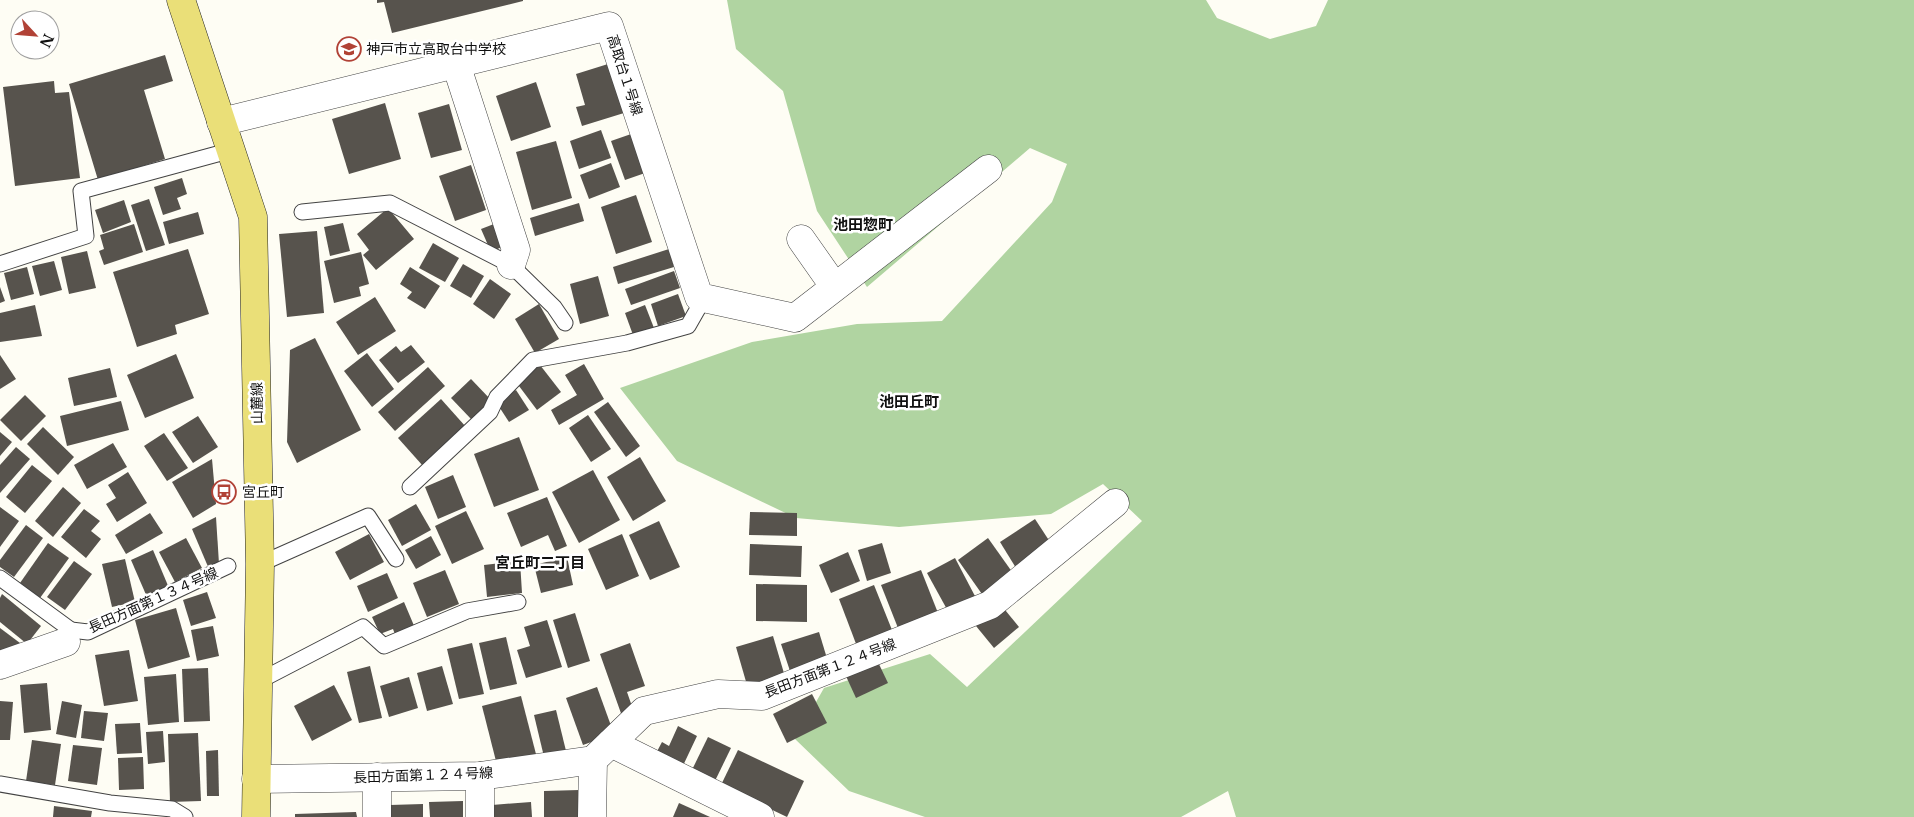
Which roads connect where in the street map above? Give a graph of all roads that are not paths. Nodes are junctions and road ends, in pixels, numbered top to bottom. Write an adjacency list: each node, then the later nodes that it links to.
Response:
1 (181, 0): 3 (main road, 山麓線)
2 (456, 64): 3 (street, 高取台１号線); 9 (street); 11 (street, 高取台１号線)
3 (221, 122): 4 (main road, 山麓線)
4 (232, 150): 8 (lane); 16 (main road, 山麓線)
5 (988, 169): 10 (street)
6 (302, 212): 9 (lane)
7 (801, 239): 10 (street)
8 (0, 264)
9 (511, 265): 12 (lane)
10 (834, 286): 11 (street)
11 (704, 298): 13 (lane)
12 (565, 323)
13 (410, 487)
14 (1115, 503): 23 (street, 長田方面第１２４号線)
15 (396, 559): 16 (lane)
16 (260, 564): 22 (main road, 山麓線)
17 (228, 566): 20 (lane, 長田方面第１３４号線)
18 (0, 578): 20 (lane)
19 (518, 602): 22 (lane)
20 (69, 636): 21 (street, 長田方面第１３４号線)
21 (0, 665)
22 (259, 681): 26 (main road, 山麓線)
23 (602, 752): 24 (street, 長田方面第１２４号線); 33 (street); 34 (street)
24 (480, 776): 25 (street, 長田方面第１２４号線); 32 (street)
25 (377, 777): 26 (street, 長田方面第１２４号線); 31 (street)
26 (256, 779): 30 (main road, 山麓線)
27 (0, 784): 28 (lane)
28 (110, 810): 29 (lane)
29 (185, 817)
30 (256, 817)
31 (377, 817)
32 (480, 817)
33 (592, 817)
34 (760, 817)

